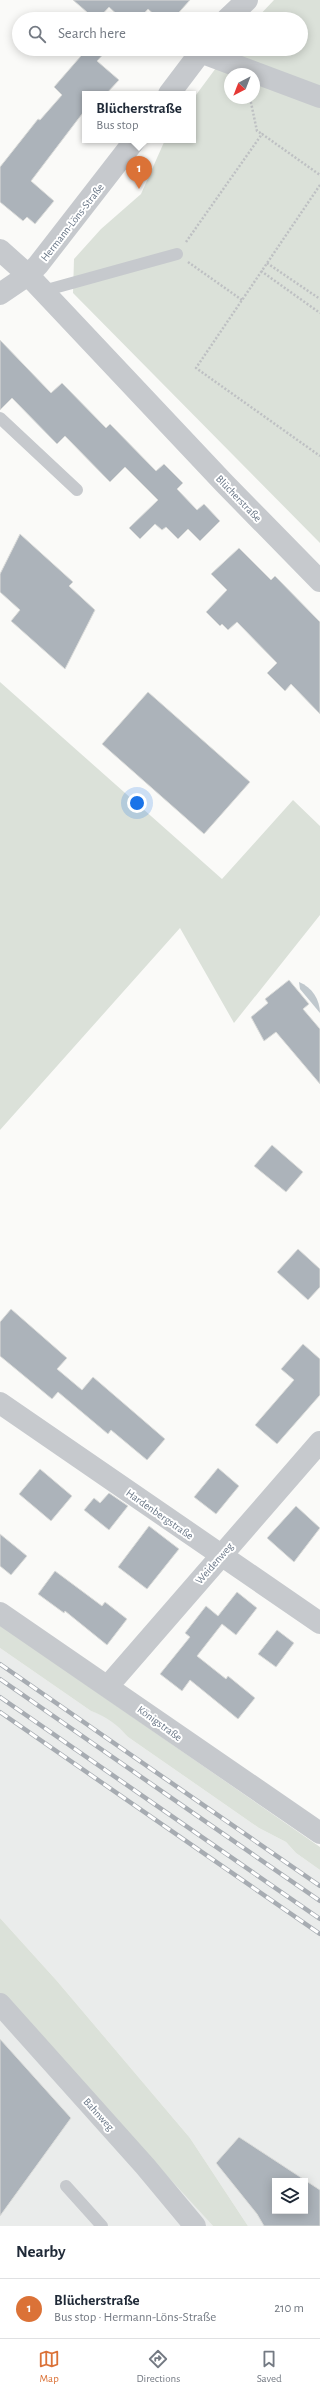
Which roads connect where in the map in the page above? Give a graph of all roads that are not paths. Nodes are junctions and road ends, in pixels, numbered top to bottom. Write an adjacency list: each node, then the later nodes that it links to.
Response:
1 (247, 0): 2 (street)
2 (234, 12)
3 (198, 56): 5 (street)
4 (217, 56): 6 (street)
5 (171, 91)
6 (320, 96)
7 (133, 143): 10 (street, Hermann-Löns-Straße)
8 (0, 250): 10 (street, Blücherstraße)
9 (177, 254): 11 (lane)
10 (28, 275): 11 (street, Blücherstraße); 12 (street, Hermann-Löns-Straße)
11 (43, 291): 15 (street, Blücherstraße)
12 (0, 294)
13 (0, 418): 14 (lane)
14 (78, 490)
15 (320, 581)
16 (0, 1403): 18 (street, Hardenbergstraße)
17 (320, 1442): 18 (street, Weidenweg)
18 (220, 1555): 20 (street, Hardenbergstraße); 21 (street, Weidenweg)
19 (0, 1612): 21 (street, Königstraße)
20 (320, 1623)
21 (108, 1686): 22 (street, Königstraße)
22 (320, 1833)
23 (0, 2004): 26 (street, Bahnweg)
24 (66, 2186): 25 (lane)
25 (102, 2226)
26 (195, 2226)

